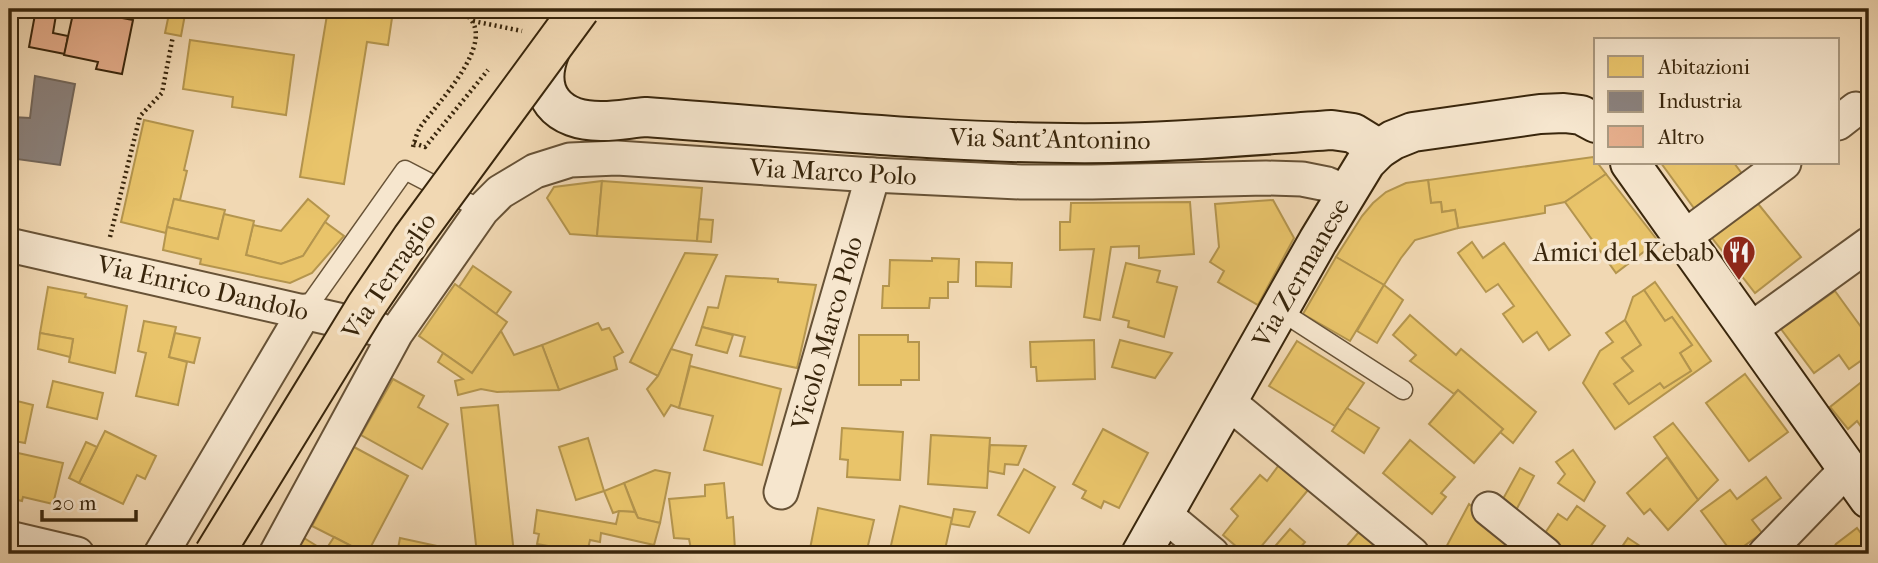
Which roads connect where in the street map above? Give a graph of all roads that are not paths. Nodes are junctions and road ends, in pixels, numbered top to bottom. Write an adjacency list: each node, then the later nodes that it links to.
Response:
1 (580, 9): 2 (main road, Via Terraglio, bridge)
2 (550, 51): 4 (street, Via Sant'Antonino); 27 (main road, Via Terraglio, bridge)
3 (1594, 122): 4 (street)
4 (1380, 149): 8 (street, Via Zermanese)
5 (1631, 164): 10 (street)
6 (1783, 164): 10 (street)
7 (873, 175): 8 (street, Via Marco Polo); 9 (street, Via Marco Polo); 20 (street, Vicolo Marco Polo)
8 (1347, 192): 13 (street, Via Zermanese)
9 (482, 209): 14 (lane); 16 (street, Via Marco Polo)
10 (1683, 238): 15 (street)
11 (1869, 244): 15 (street)
12 (9, 245): 14 (street, Via Enrico Dandolo)
13 (1279, 310): 17 (lane); 18 (street, Via Zermanese)
14 (305, 311): 16 (street, Via Enrico Dandolo); 26 (street, Via Terraglio)
15 (1750, 330): 19 (street)
16 (396, 333): 28 (street, Via Terraglio)
17 (1403, 390)
18 (1227, 401): 23 (street, Via Zermanese); 31 (street)
19 (1848, 468): 21 (street); 33 (street)
20 (781, 492)
21 (1869, 499)
22 (1489, 509): 32 (street)
23 (1164, 513): 29 (street, Via Zermanese); 30 (street)
24 (9, 538): 25 (street)
25 (78, 554)
26 (161, 554)
27 (214, 554)
28 (276, 554)
29 (1141, 554)
30 (1212, 554)
31 (1412, 554)
32 (1545, 554)
33 (1765, 554)

